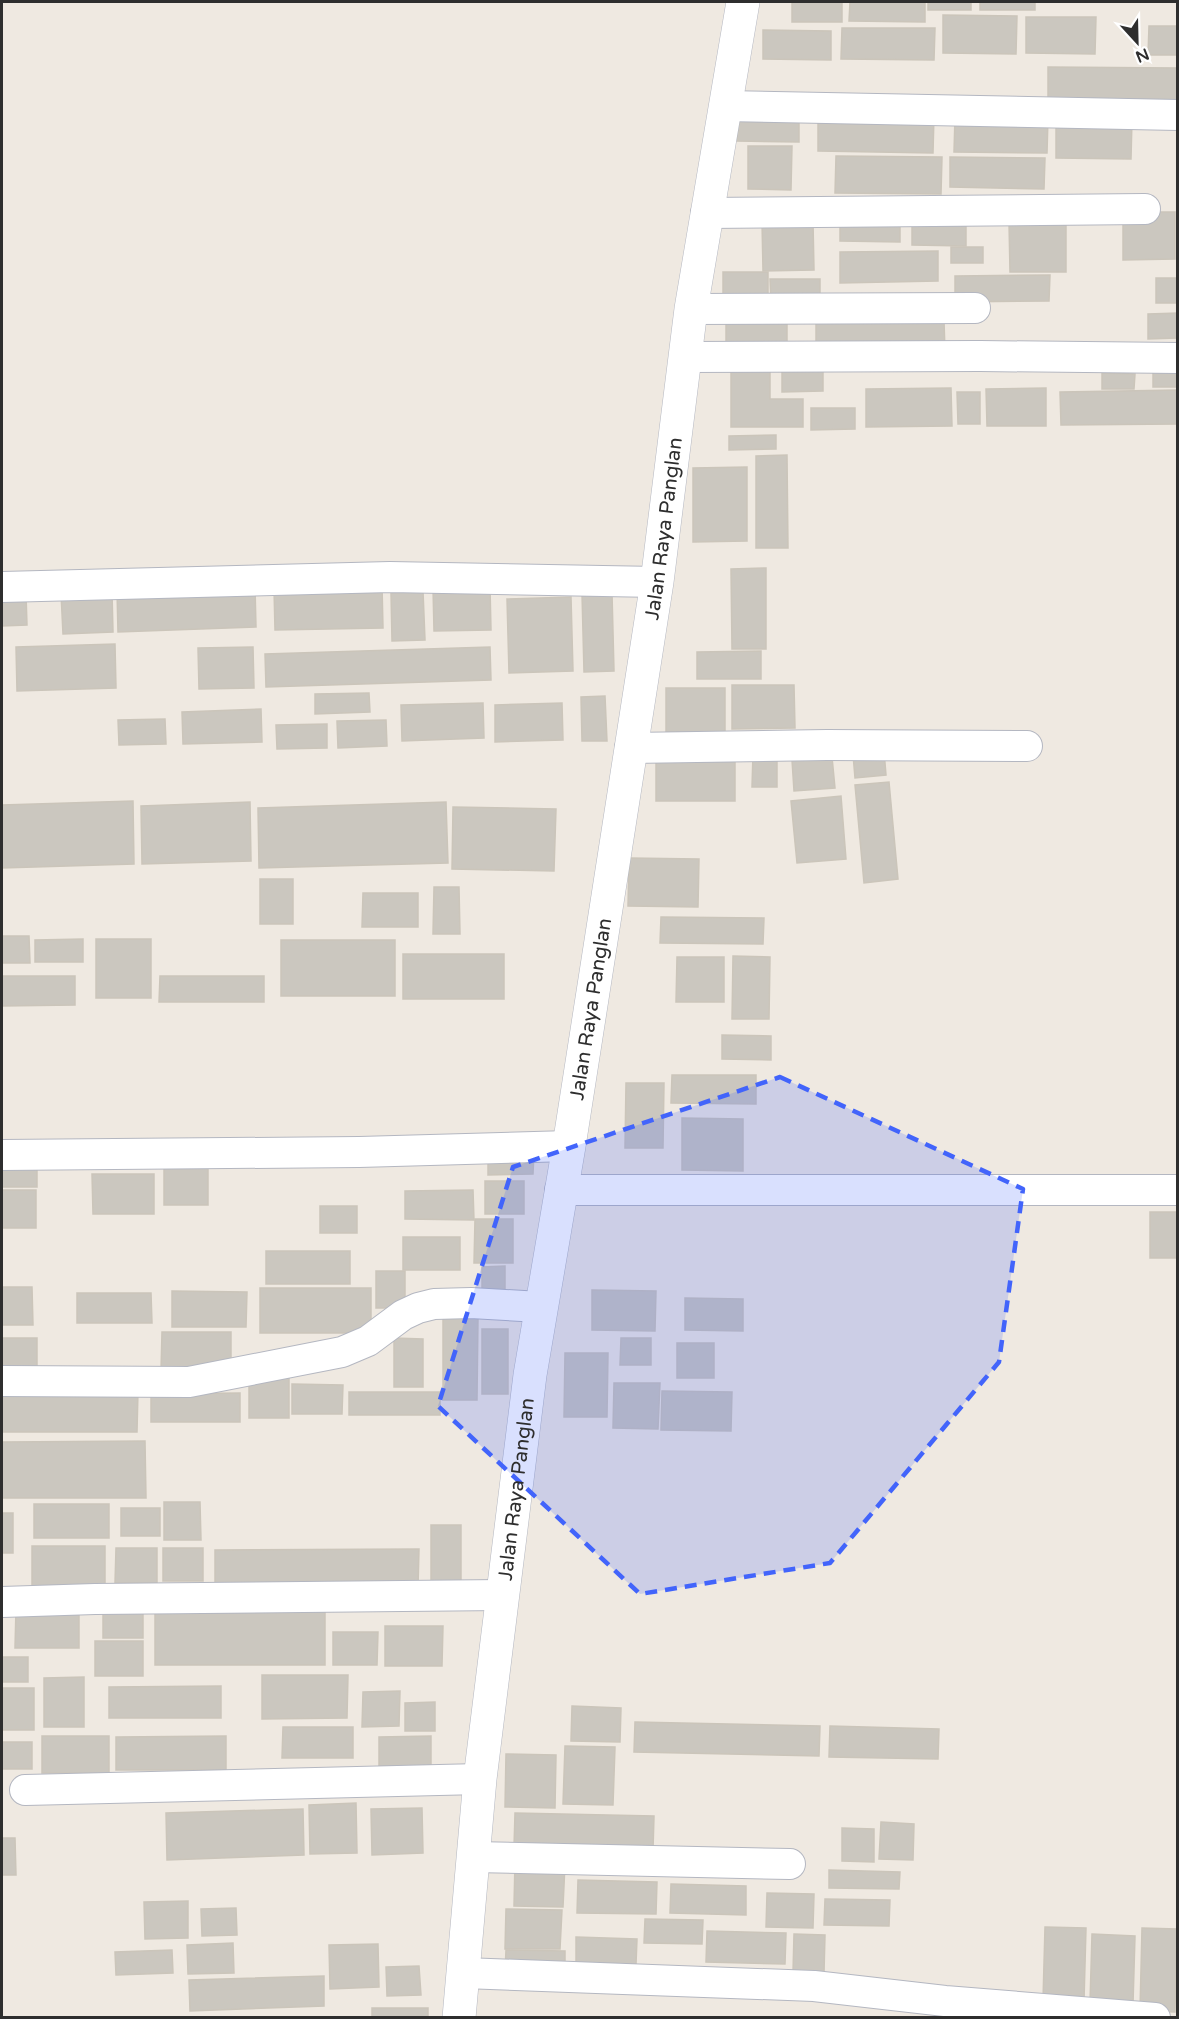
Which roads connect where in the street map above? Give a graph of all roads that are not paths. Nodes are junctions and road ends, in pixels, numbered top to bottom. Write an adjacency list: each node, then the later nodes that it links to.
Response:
1 (743, 2): 2 (street, Jalan Raya Panglan)
2 (725, 106): 3 (street); 5 (street, Jalan Raya Panglan)
3 (1178, 115)
4 (1145, 209): 5 (street)
5 (706, 213): 7 (street, Jalan Raya Panglan)
6 (975, 308): 7 (street)
7 (691, 309): 8 (street, Jalan Raya Panglan)
8 (685, 357): 9 (street); 10 (street, Jalan Raya Panglan)
9 (1178, 358)
10 (657, 582): 11 (street); 13 (street, Jalan Raya Panglan)
11 (2, 587)
12 (1028, 746): 13 (street)
13 (630, 748): 14 (street, Jalan Raya Panglan)
14 (568, 1146): 15 (street); 16 (street, Jalan Raya Panglan)
15 (2, 1155)
16 (560, 1190): 17 (street); 18 (street, Jalan Raya Panglan)
17 (1178, 1190)
18 (540, 1307): 19 (street); 20 (street, Jalan Raya Panglan)
19 (2, 1381)
20 (502, 1595): 21 (street); 22 (street, Jalan Raya Panglan)
21 (2, 1602)
22 (480, 1779): 23 (street); 24 (street, Jalan Raya Panglan)
23 (25, 1790)
24 (474, 1857): 25 (street); 26 (street, Jalan Raya Panglan)
25 (790, 1864)
26 (464, 1973): 27 (street, Jalan Raya Panglan); 28 (street)
27 (459, 2018)
28 (1155, 2018)

